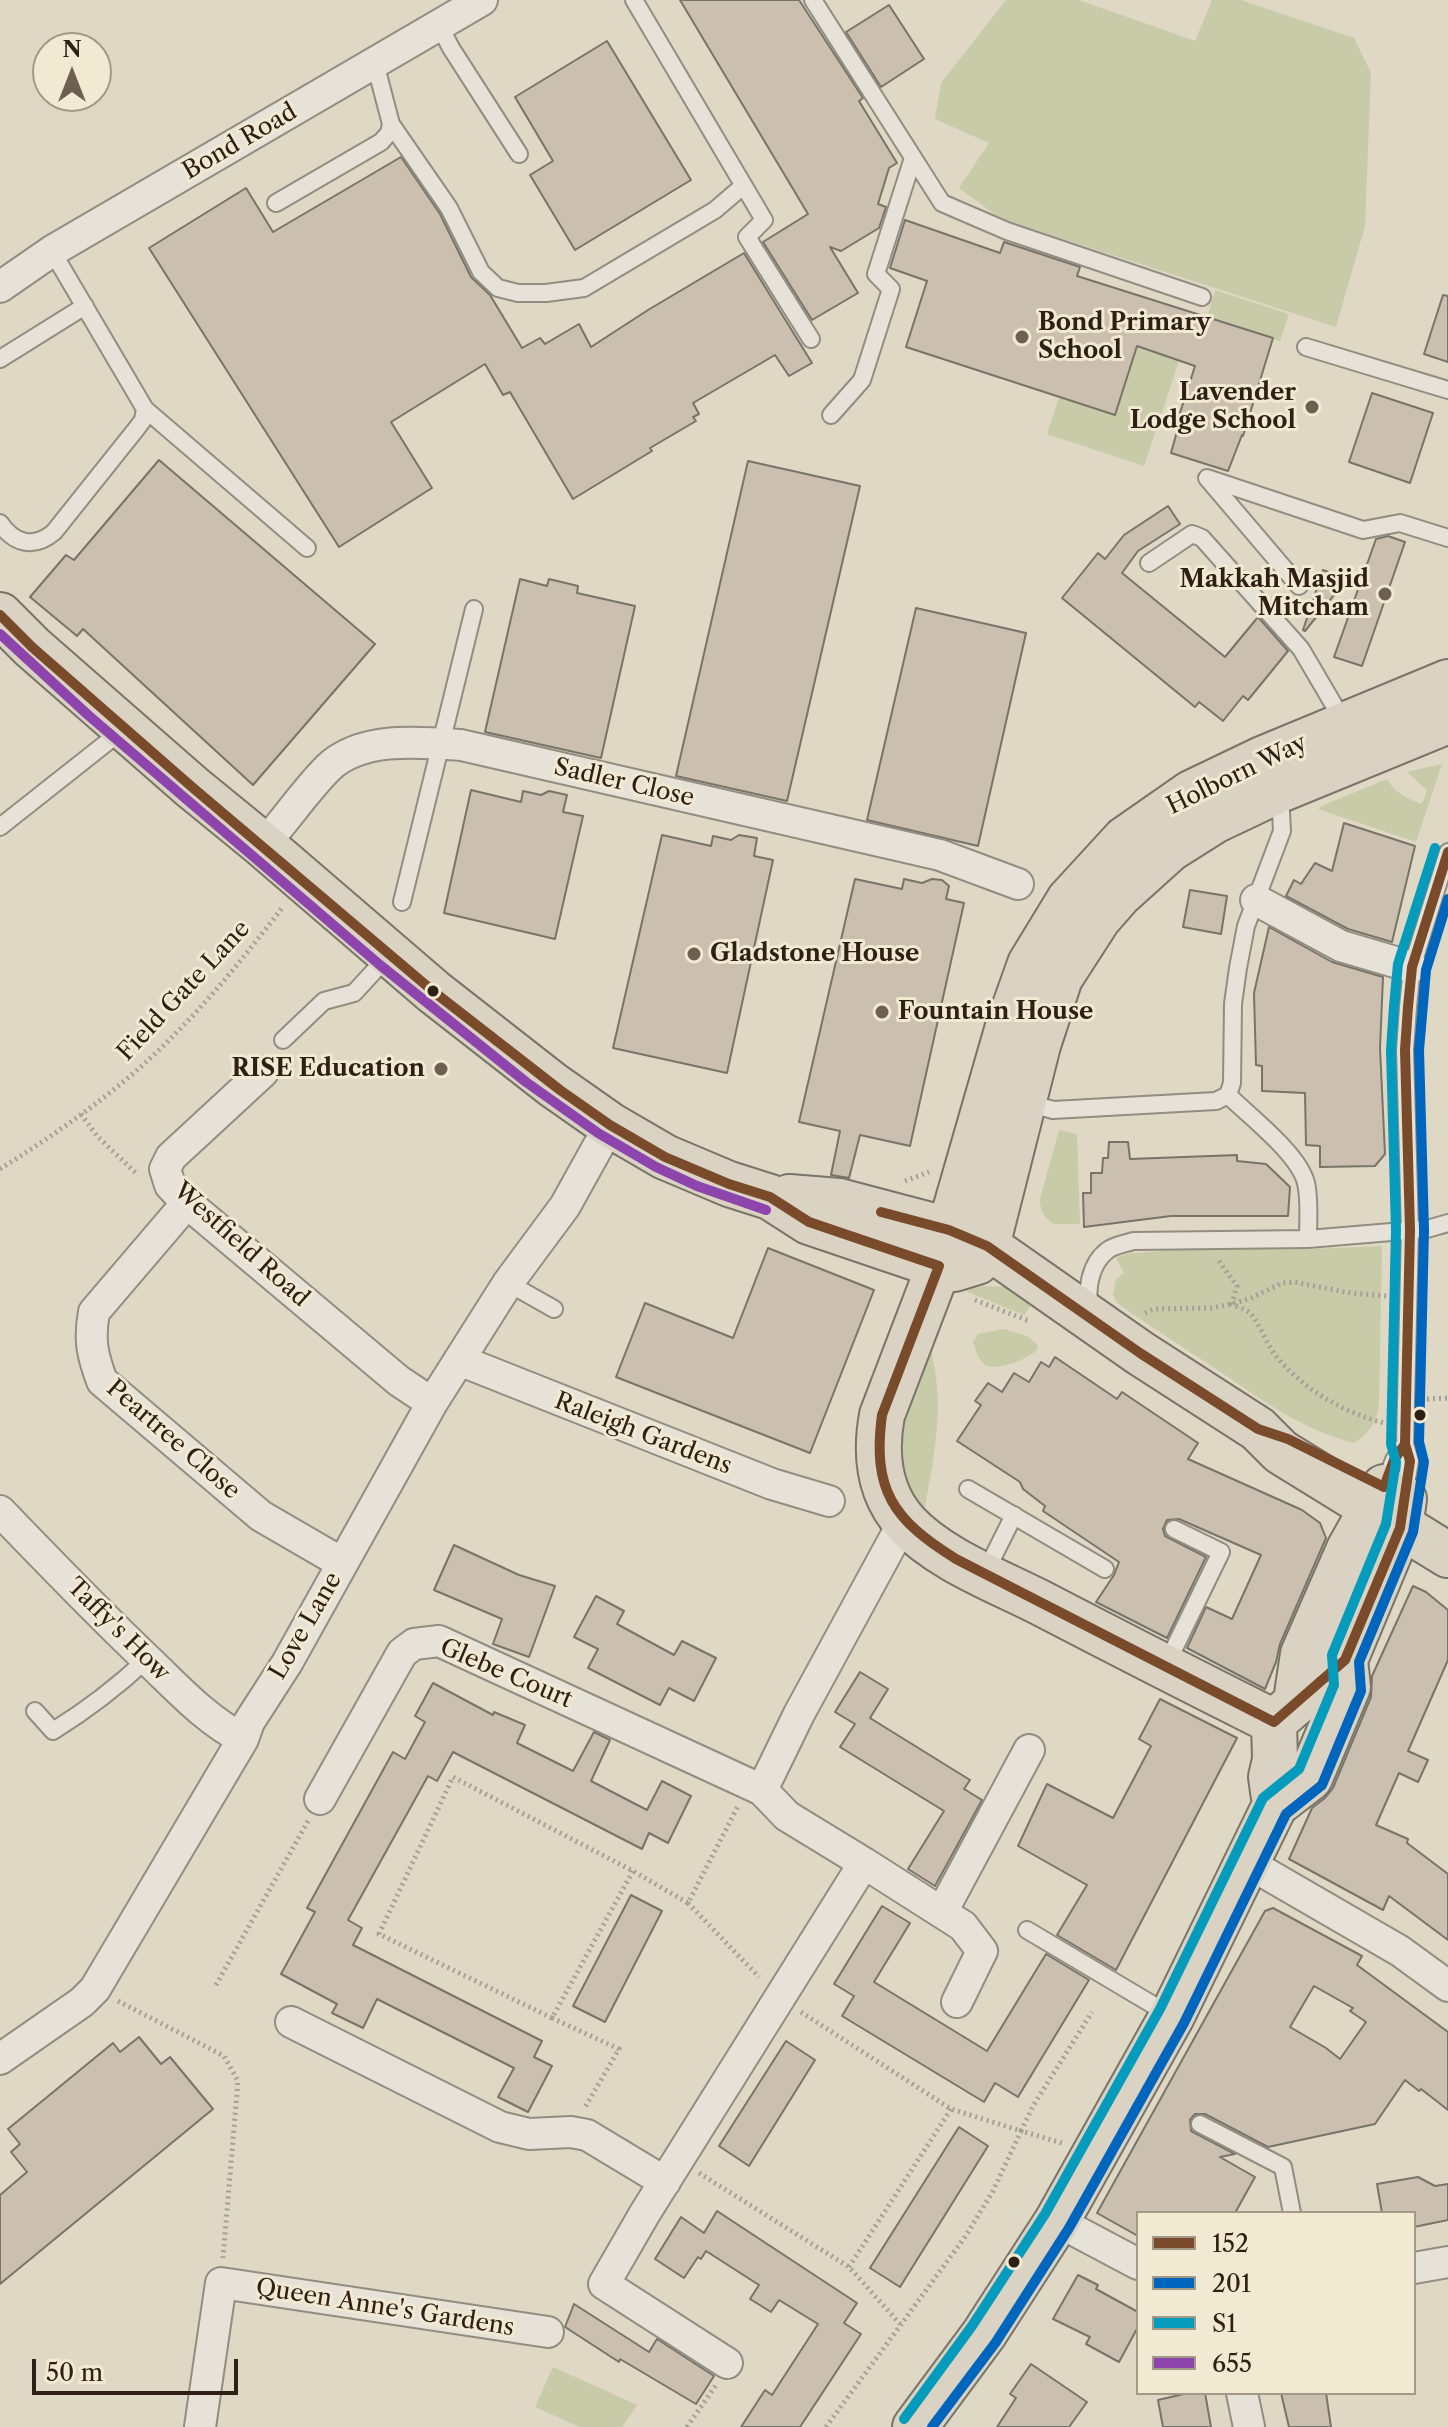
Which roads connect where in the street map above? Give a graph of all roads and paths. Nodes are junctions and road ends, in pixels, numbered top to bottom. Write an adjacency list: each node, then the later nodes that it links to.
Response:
1 (482, 0): 4 (street, Bond Road)
2 (634, 0): 9 (lane)
3 (817, 1): 8 (lane)
4 (439, 25): 5 (street, Bond Road); 7 (lane)
5 (375, 63): 6 (lane); 11 (street, Bond Road)
6 (391, 124): 9 (lane); 10 (lane)
7 (519, 154)
8 (913, 158): 13 (lane); 20 (lane)
9 (743, 186): 15 (lane)
10 (276, 203)
11 (52, 251): 12 (street, Bond Road); 14 (lane)
12 (0, 287)
13 (1202, 297)
14 (85, 306): 17 (lane); 19 (lane)
15 (811, 339)
16 (1306, 347): 18 (lane)
17 (0, 359)
18 (1448, 390)
19 (144, 405): 21 (lane); 23 (lane)
20 (831, 415)
21 (0, 523)
22 (1448, 538): 25 (lane)
23 (307, 548)
24 (1149, 563): 30 (lane)
25 (1299, 586)
26 (474, 609): 32 (lane)
27 (0, 615): 31 (main road)
28 (1448, 682): 30 (main road, Holborn Way)
29 (1448, 721): 33 (main road, Holborn Way)
30 (1345, 724): 33 (main road, Holborn Way)
31 (125, 728): 34 (lane); 35 (main road)
32 (440, 744): 35 (street, Sadler Close); 38 (street, Sadler Close); 40 (lane)
33 (1269, 775): 39 (lane); 46 (main road, Holborn Way); 57 (main road, Holborn Way)
34 (0, 827)
35 (263, 845): 37 (main road)
36 (1448, 852): 42 (lane)
37 (304, 881): 41 (main road); 47 (path, Field Gate Lane)
38 (1018, 884)
39 (1256, 900): 42 (street); 45 (lane)
40 (402, 902)
41 (390, 953): 43 (lane); 48 (main road)
42 (1412, 967): 54 (lane)
43 (283, 1040)
44 (263, 1072): 52 (street, Westfield Road)
45 (1228, 1095): 46 (lane); 56 (lane)
46 (1023, 1102): 57 (main road, Holborn Way)
47 (81, 1114): 49 (path, Field Gate Lane); 52 (path)
48 (610, 1125): 57 (main road); 58 (street, Love Lane)
49 (0, 1169)
50 (932, 1170): 51 (path)
51 (900, 1182)
52 (183, 1199): 64 (street, Westfield Road); 75 (street, Peartree Close)
53 (1448, 1223): 54 (lane)
54 (1410, 1230): 56 (lane); 59 (lane)
55 (1191, 1239): 56 (lane); 60 (path); 62 (lane)
56 (1308, 1239)
57 (958, 1247): 62 (main road); 71 (main road)
58 (508, 1283): 61 (lane); 63 (street, Love Lane)
59 (1409, 1297): 60 (path); 65 (lane)
60 (1232, 1304): 62 (path); 65 (path)
61 (554, 1309)
62 (1117, 1320): 68 (main road)
63 (459, 1360): 64 (street, Love Lane); 67 (street, Raleigh Gardens)
64 (432, 1403): 75 (street, Love Lane)
65 (1405, 1436): 68 (lane)
66 (968, 1489): 70 (lane)
67 (829, 1501)
68 (1390, 1505): 72 (main road); 74 (main road); 79 (main road); 82 (main road)
69 (0, 1511): 78 (street, Taffy's How)
70 (1014, 1515): 76 (lane); 77 (lane)
71 (904, 1521): 77 (main road); 85 (street)
72 (1448, 1522)
73 (1174, 1529): 80 (lane)
74 (1448, 1555)
75 (342, 1563): 83 (street, Love Lane)
76 (1105, 1569)
77 (984, 1574): 80 (main road)
78 (147, 1659): 81 (lane); 83 (street, Taffy's How)
79 (1345, 1660): 82 (main road); 87 (main road)
80 (1165, 1667): 82 (main road)
81 (35, 1711)
82 (1285, 1711): 87 (main road)
83 (243, 1739): 96 (street, Love Lane)
84 (1029, 1750): 92 (street)
85 (756, 1787): 86 (street, Glebe Court); 88 (street, Glebe Court); 91 (path)
86 (320, 1799): 94 (path)
87 (1275, 1805): 90 (main road)
88 (864, 1863): 92 (street, Glebe Court); 97 (street)
89 (633, 1871): 91 (path); 101 (path); 101 (path)
90 (1239, 1881): 95 (street); 100 (main road)
91 (688, 1903): 97 (path)
92 (942, 1912): 98 (street, Glebe Court)
93 (1027, 1930): 100 (lane)
94 (216, 1985)
95 (1448, 1986)
96 (95, 1989): 103 (street, Love Lane); 116 (path)
97 (779, 1998): 104 (path); 109 (street)
98 (957, 2002)
99 (1092, 2012): 106 (path)
100 (1172, 2016): 111 (main road)
101 (552, 2018): 107 (path)
102 (291, 2022): 107 (street)
103 (4, 2048)
104 (951, 2109): 106 (path); 114 (path)
105 (1200, 2124): 110 (lane)
106 (1021, 2131): 108 (path); 117 (path)
107 (571, 2132): 109 (street)
108 (1069, 2146)
109 (671, 2171): 114 (path); 119 (street)
110 (1292, 2211)
111 (1057, 2221): 113 (street); 124 (main road)
112 (1448, 2262): 115 (street)
113 (1136, 2263)
114 (849, 2267): 117 (path)
115 (1416, 2268)
116 (221, 2283): 118 (street, Queen Anne's Gardens); 121 (street)
117 (900, 2324): 123 (path)
118 (548, 2332)
119 (727, 2363): 122 (path)
120 (1242, 2395): 125 (street)
121 (200, 2427)
122 (687, 2427)
123 (826, 2427)
124 (915, 2427)
125 (1249, 2427)

